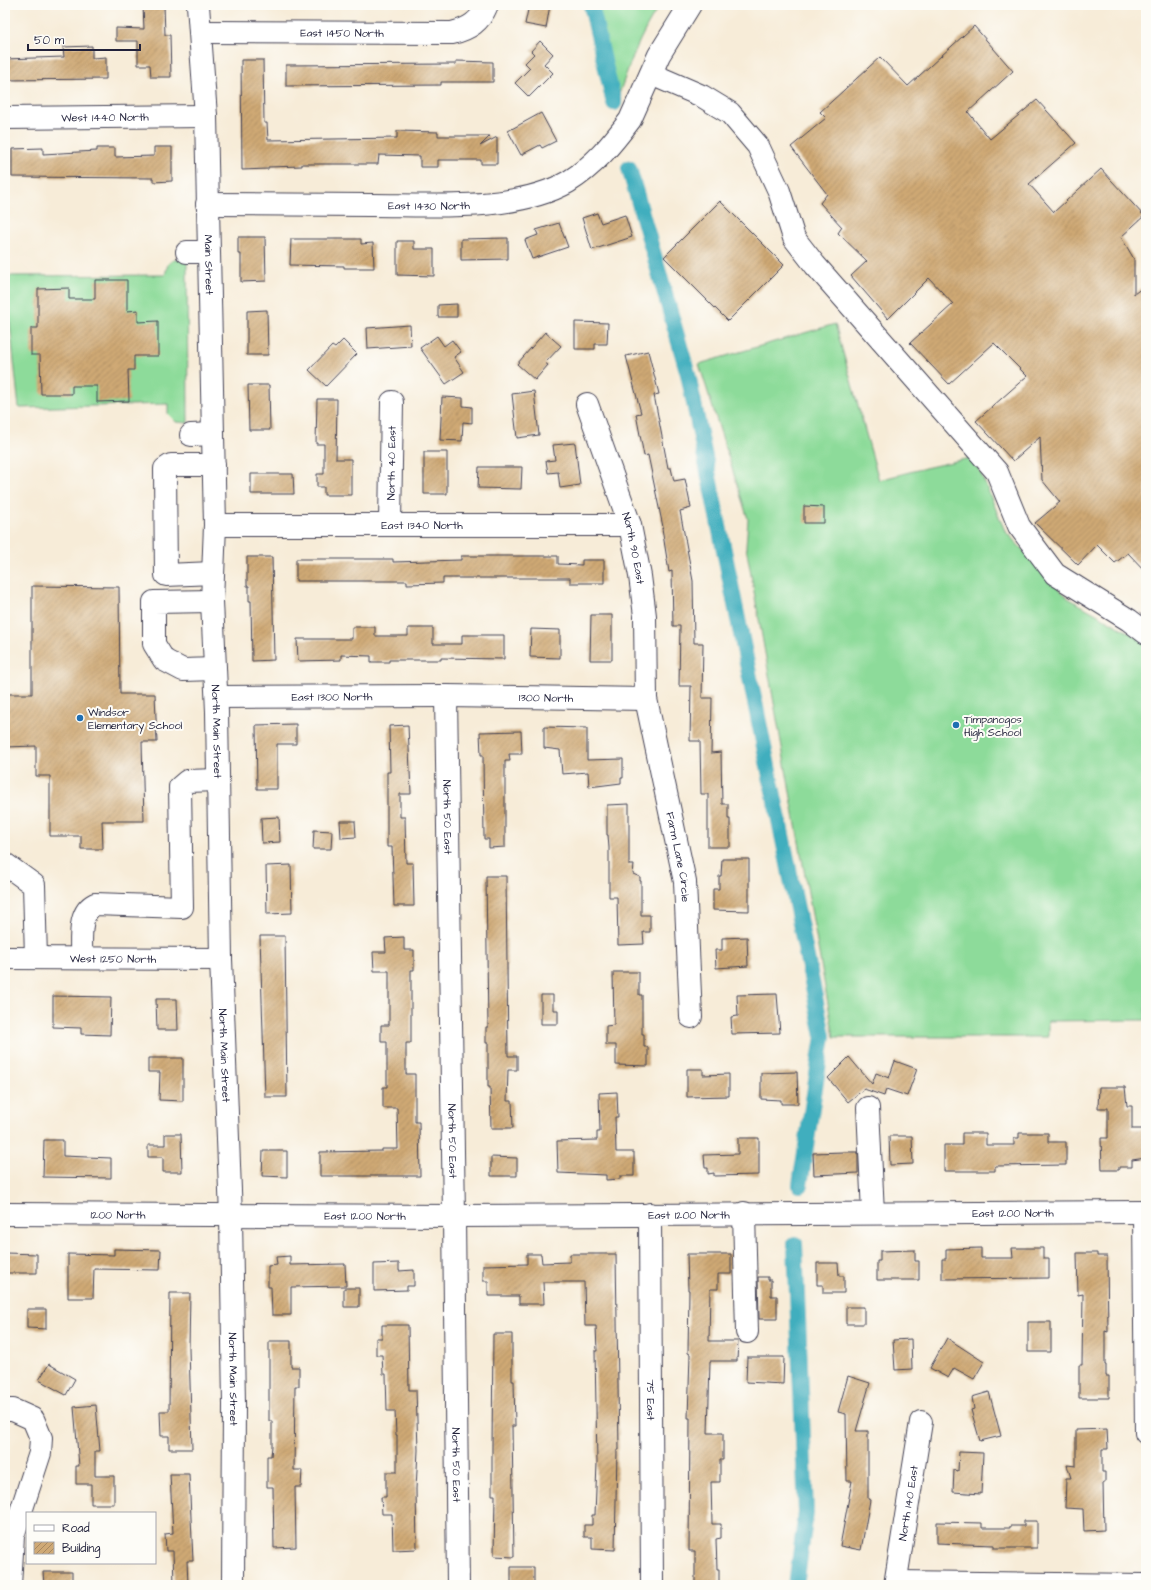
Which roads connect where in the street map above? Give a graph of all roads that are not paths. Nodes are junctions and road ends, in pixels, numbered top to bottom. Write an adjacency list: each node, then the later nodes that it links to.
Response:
1 (198, 5): 4 (street, Main Street)
2 (690, 5): 5 (street, East 1430 North)
3 (482, 13): 4 (street, East 1450 North)
4 (202, 32): 6 (street, Main Street)
5 (651, 74): 8 (street, East 1430 North); 19 (street)
6 (206, 116): 7 (street, West 1440 North); 8 (street, Main Street)
7 (5, 118)
8 (207, 204): 11 (street, Main Street)
9 (392, 402): 14 (street, North 40 East)
10 (587, 404): 16 (street, North 90 East)
11 (213, 434): 12 (street); 13 (street, Main Street)
12 (191, 435)
13 (214, 465): 15 (street, Main Street); 17 (street)
14 (390, 524): 15 (street, East 1340 North); 16 (street, East 1340 North)
15 (215, 525): 17 (street, North Main Street)
16 (630, 525): 23 (street, North 90 East)
17 (213, 573): 18 (street, North Main Street)
18 (212, 601): 20 (street, North Main Street); 20 (street)
19 (1146, 633)
20 (215, 669): 22 (street, North Main Street)
21 (446, 696): 22 (street, East 1300 North); 23 (street, 1300 North); 38 (street, North 50 East)
22 (217, 697): 24 (street, North Main Street)
23 (646, 699): 30 (street, Farm Lane Circle)
24 (218, 780): 28 (street); 29 (street, North Main Street)
25 (5, 864): 27 (street)
26 (5, 958): 27 (street, West 1250 North)
27 (36, 958): 28 (street, West 1250 North)
28 (81, 958): 29 (street, West 1250 North)
29 (221, 959): 37 (street, North Main Street)
30 (692, 1017)
31 (868, 1108): 34 (street)
32 (1145, 1212): 34 (street, East 1200 North); 42 (street)
33 (744, 1213): 34 (street, East 1200 North); 36 (street, East 1200 North); 39 (street)
34 (873, 1213)
35 (5, 1214): 37 (street, 1200 North)
36 (650, 1214): 38 (street, East 1200 North); 47 (street, 75 East)
37 (231, 1216): 38 (street, East 1200 North); 45 (street, North Main Street)
38 (454, 1216): 46 (street, North 50 East)
39 (747, 1332)
40 (5, 1410): 44 (street)
41 (921, 1422): 43 (street, North 140 East)
42 (1146, 1433)
43 (896, 1583): 48 (street)
44 (10, 1585)
45 (233, 1585)
46 (458, 1585)
47 (652, 1585)
48 (1146, 1585)

